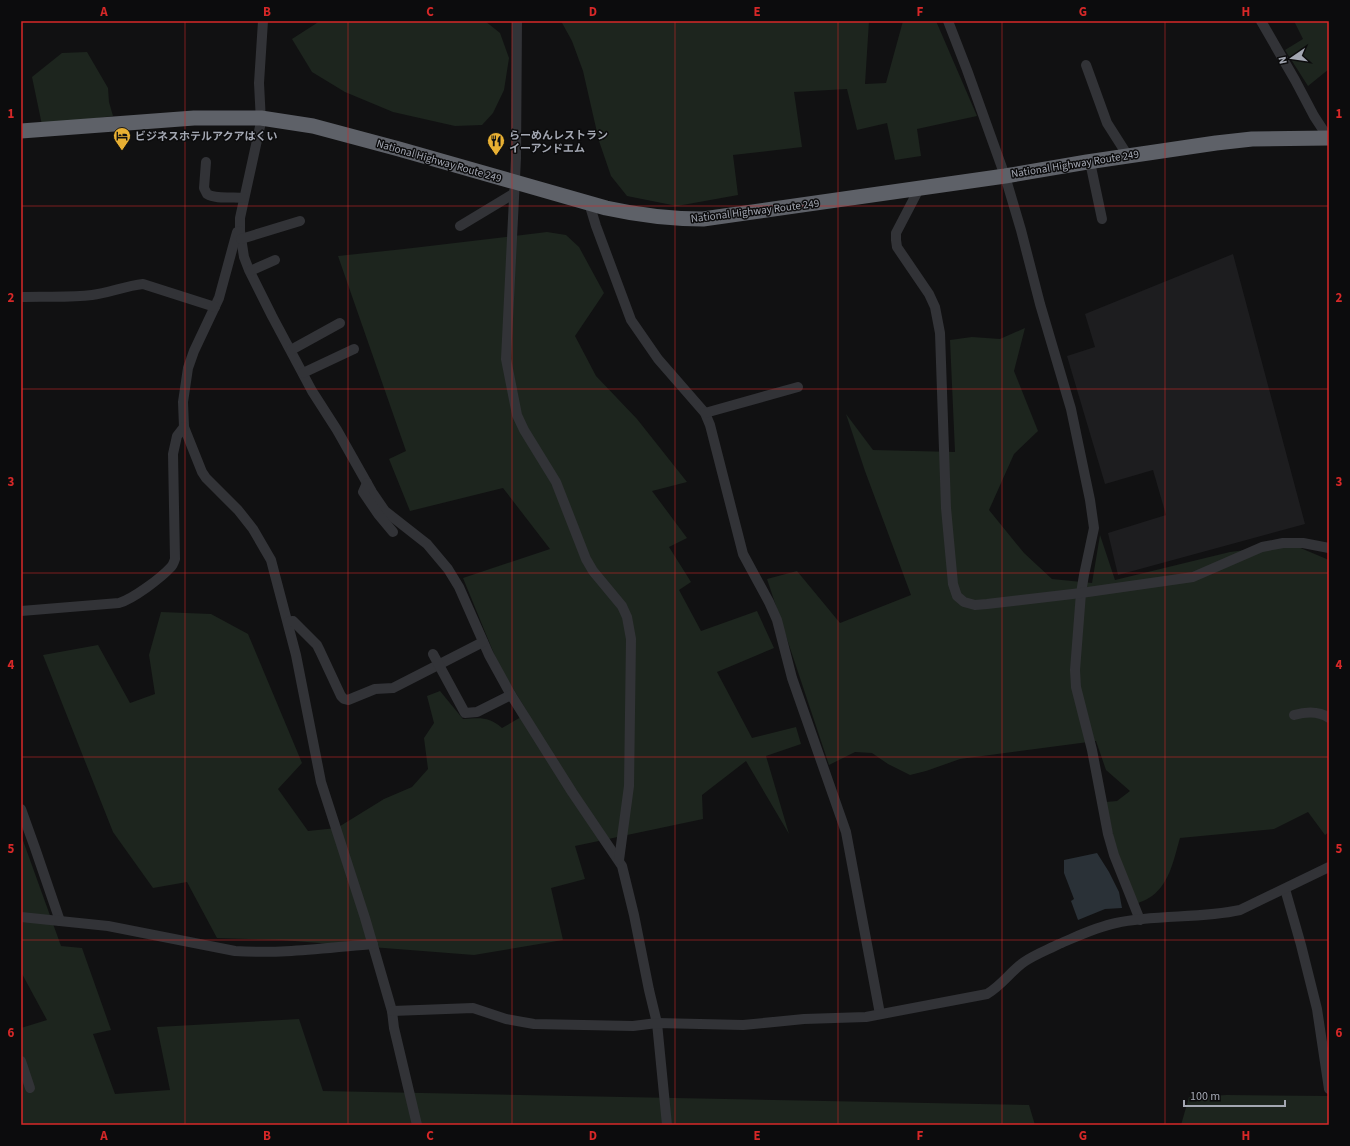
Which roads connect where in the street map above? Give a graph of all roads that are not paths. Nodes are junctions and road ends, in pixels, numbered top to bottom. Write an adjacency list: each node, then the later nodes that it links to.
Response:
1 (263, 21): 6 (street)
2 (516, 21): 14 (street)
3 (948, 21): 12 (street)
4 (1261, 21): 8 (street)
5 (1086, 66): 9 (street)
6 (261, 118): 7 (highway, National Highway Route 249); 14 (highway, National Highway Route 249); 15 (street)
7 (21, 131)
8 (1329, 138): 9 (highway, National Highway Route 249)
9 (1128, 156): 11 (highway, National Highway Route 249)
10 (206, 162): 15 (street)
11 (1090, 162): 12 (highway, National Highway Route 249); 17 (street)
12 (1006, 176): 13 (highway, National Highway Route 249); 35 (street)
13 (920, 187): 16 (highway, National Highway Route 249); 35 (street)
14 (514, 188): 16 (highway, National Highway Route 249); 19 (street); 45 (street)
15 (244, 198): 20 (street)
16 (589, 203): 30 (street)
17 (1102, 219)
18 (300, 221): 20 (street)
19 (460, 226)
20 (240, 235): 22 (street); 24 (street)
21 (275, 260): 22 (street)
22 (250, 271): 27 (street)
23 (21, 297): 24 (street)
24 (215, 307): 31 (street)
25 (340, 323): 27 (street)
26 (354, 349): 28 (street)
27 (291, 350): 28 (street)
28 (303, 373): 32 (street)
29 (798, 387): 30 (street)
30 (705, 414): 53 (street)
31 (184, 427): 36 (street); 37 (street)
32 (367, 483): 33 (street); 38 (street)
33 (393, 532)
34 (1329, 548): 35 (street)
35 (1081, 593): 49 (street)
36 (21, 611)
37 (288, 622): 40 (street); 51 (street)
38 (483, 642): 40 (street); 41 (street)
39 (433, 654): 40 (street)
40 (439, 665): 41 (street)
41 (511, 695): 45 (street)
42 (1294, 715): 43 (street)
43 (1329, 718)
44 (21, 809): 50 (street)
45 (619, 860): 54 (street)
46 (1329, 867): 47 (street)
47 (1286, 888): 49 (street); 57 (street)
48 (21, 917): 50 (street)
49 (1140, 920): 53 (street)
50 (60, 921): 51 (street)
51 (373, 944): 52 (street)
52 (392, 1011): 54 (street); 58 (street)
53 (880, 1014): 54 (street)
54 (657, 1023): 59 (street)
55 (21, 1061): 56 (street)
56 (30, 1088)
57 (1329, 1089)
58 (416, 1125)
59 (667, 1125)

